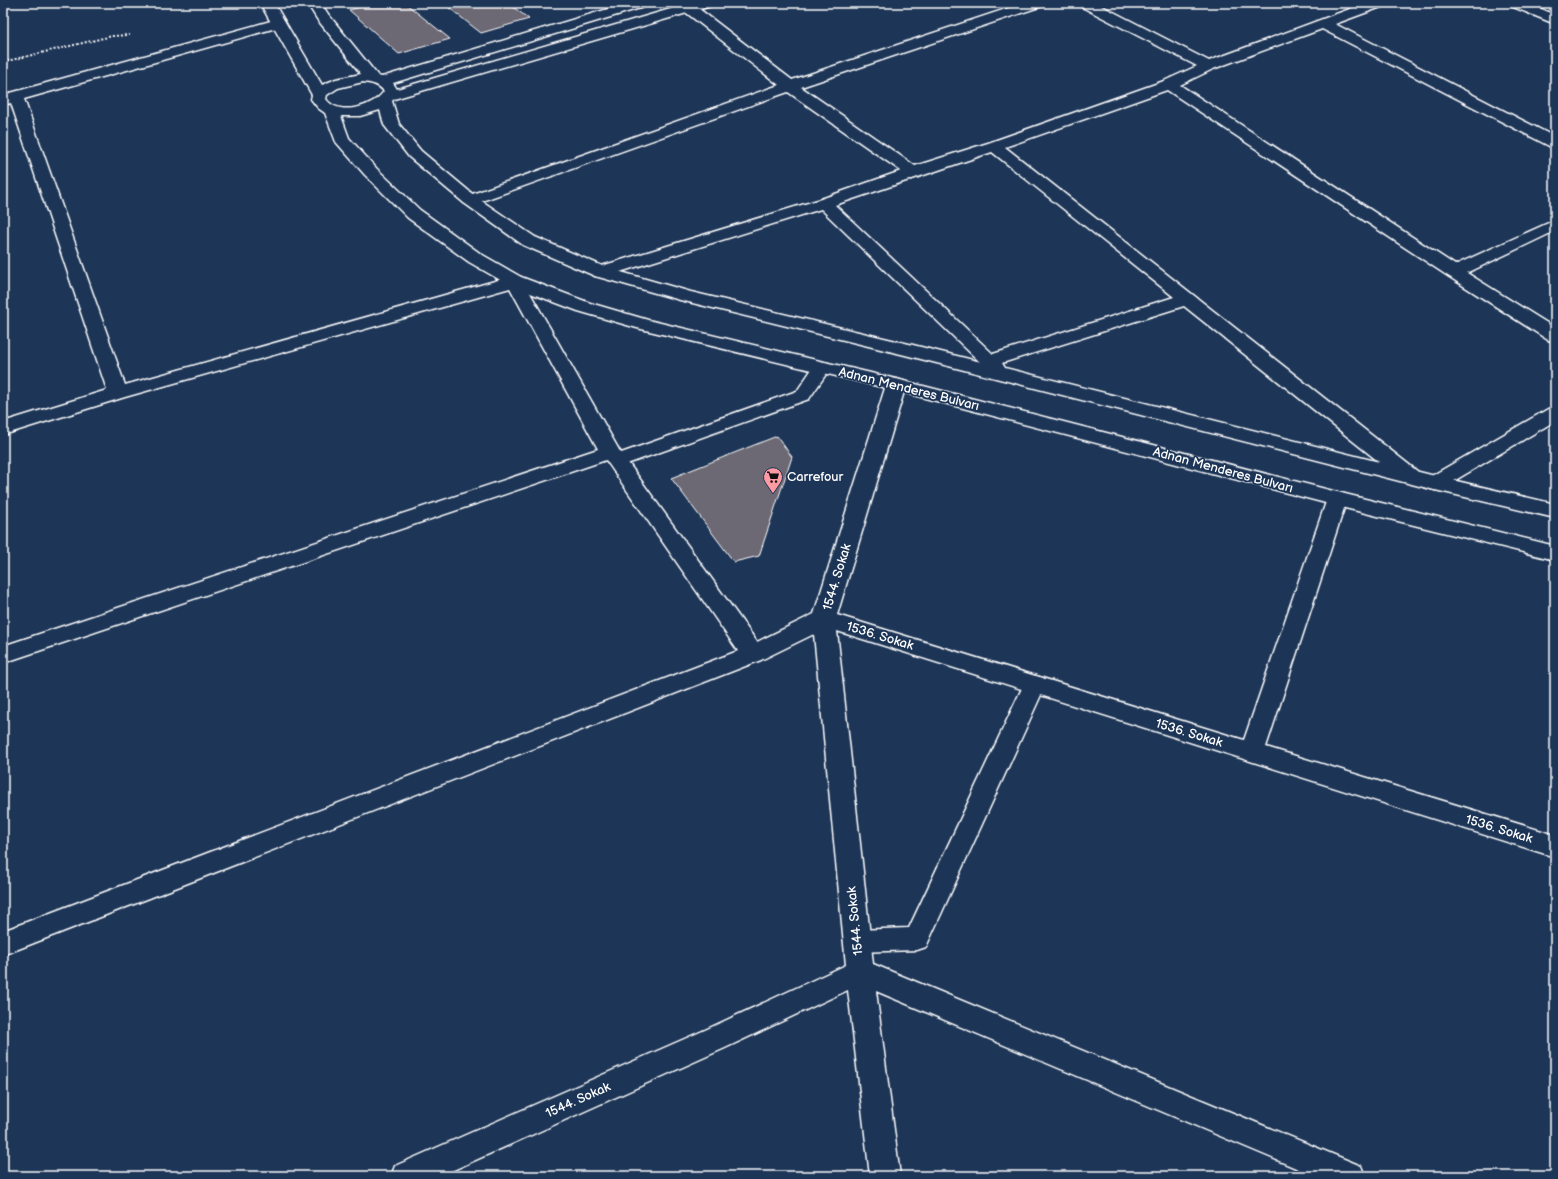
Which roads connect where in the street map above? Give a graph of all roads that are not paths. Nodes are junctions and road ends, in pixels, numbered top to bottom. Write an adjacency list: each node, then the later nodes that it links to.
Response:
1 (267, 3): 11 (street, Adnan Menderes Bulvarı)
2 (314, 3): 14 (street)
3 (642, 3): 14 (street)
4 (706, 3): 9 (street)
5 (1037, 3): 16 (street)
6 (1085, 3): 13 (street)
7 (1378, 3): 12 (street)
8 (1516, 3): 10 (street)
9 (689, 8): 16 (street); 18 (street)
10 (1555, 20)
11 (278, 23): 17 (street); 19 (street, Adnan Menderes Bulvarı)
12 (1324, 24): 13 (street); 20 (street)
13 (1208, 66): 15 (street)
14 (378, 81): 18 (street); 19 (street)
15 (1169, 84): 21 (street); 27 (street)
16 (790, 86): 22 (street); 23 (street)
17 (10, 98): 34 (street)
18 (387, 99): 19 (street); 23 (street)
19 (325, 102): 28 (street, Adnan Menderes Bulvarı)
20 (1555, 143)
21 (994, 146): 22 (street); 29 (street)
22 (913, 172): 24 (street)
23 (470, 200): 26 (street)
24 (824, 204): 26 (street); 32 (street)
25 (1555, 225): 27 (street)
26 (601, 272): 32 (street)
27 (1454, 272): 30 (street)
28 (515, 281): 31 (street, Adnan Menderes Bulvarı); 34 (street); 37 (street)
29 (1187, 299): 32 (street); 38 (street)
30 (1555, 336)
31 (822, 367): 33 (street, Adnan Menderes Bulvarı); 37 (lane)
32 (994, 367): 38 (street)
33 (896, 385): 40 (street, Adnan Menderes Bulvarı); 43 (street, 1544. Sokak)
34 (118, 393): 36 (street)
35 (1555, 413): 39 (street)
36 (3, 429)
37 (614, 457): 44 (street); 45 (street)
38 (1410, 476): 39 (street)
39 (1435, 483): 41 (street)
40 (1338, 499): 42 (street, Adnan Menderes Bulvarı); 47 (street)
41 (1555, 511)
42 (1555, 553)
43 (824, 619): 44 (street); 46 (street, 1536. Sokak); 49 (street, 1544. Sokak)
44 (753, 654): 50 (street)
45 (3, 655)
46 (1034, 684): 47 (street, 1536. Sokak); 49 (lane)
47 (1252, 752): 48 (street, 1536. Sokak)
48 (1555, 846)
49 (857, 941): 51 (street, 1544. Sokak)
50 (3, 944)
51 (860, 971): 52 (street, 1544. Sokak); 53 (street); 54 (street)
52 (406, 1176)
53 (885, 1176)
54 (1350, 1176)

